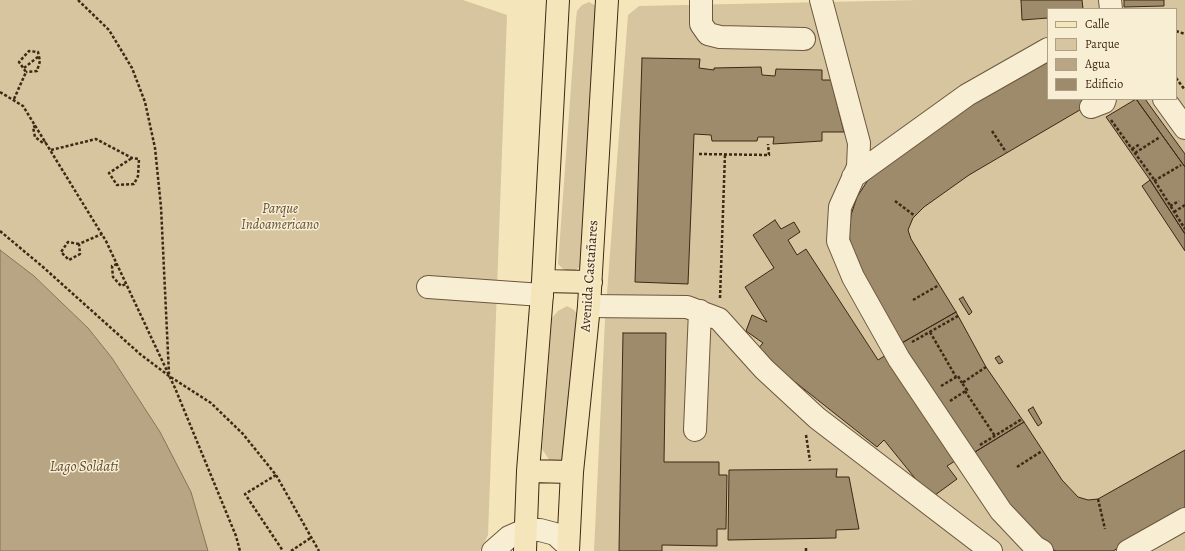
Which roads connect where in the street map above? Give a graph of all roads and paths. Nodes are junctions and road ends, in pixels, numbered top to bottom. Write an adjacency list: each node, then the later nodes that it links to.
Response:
1 (78, 0): 57 (path)
2 (558, 0): 49 (main road)
3 (607, 0): 45 (main road, Avenida Castañares)
4 (701, 0): 6 (street)
5 (821, 0): 32 (street)
6 (804, 39)
7 (1047, 50): 32 (street)
8 (39, 56): 9 (path); 9 (path); 10 (path)
9 (24, 68): 10 (path)
10 (26, 72): 14 (path)
11 (1177, 79): 12 (path)
12 (1185, 90)
13 (0, 92): 14 (path)
14 (14, 99): 17 (path)
15 (1165, 100): 18 (street)
16 (1102, 108): 24 (path)
17 (36, 126): 21 (path); 21 (path)
18 (1185, 128)
19 (992, 131): 26 (path)
20 (1160, 137): 27 (path)
21 (46, 142): 25 (path)
22 (768, 144): 29 (path)
23 (1140, 144): 24 (path)
24 (1132, 149): 27 (path)
25 (51, 150): 30 (path); 42 (path)
26 (1006, 152)
27 (1135, 153): 33 (path)
28 (699, 154): 29 (path)
29 (725, 154): 52 (path)
30 (132, 158): 30 (path)
31 (1181, 165): 33 (path)
32 (853, 177): 86 (street)
33 (1154, 181): 37 (path)
34 (895, 201): 39 (path)
35 (1179, 201): 37 (path)
36 (1185, 205): 38 (path)
37 (1170, 206): 38 (path)
38 (1174, 212): 40 (path)
39 (915, 216)
40 (1185, 229)
41 (0, 231): 57 (path)
42 (102, 234): 43 (path); 44 (path)
43 (79, 244): 43 (path)
44 (117, 264): 46 (path); 46 (path)
45 (591, 282): 49 (main road); 51 (main road, Avenida Castañares)
46 (126, 284): 57 (path)
47 (940, 285): 50 (path)
48 (428, 287): 49 (street)
49 (543, 288): 69 (main road)
50 (912, 300)
51 (589, 306): 52 (street); 70 (main road, Avenida Castañares)
52 (710, 315): 64 (street); 85 (street)
53 (958, 316): 54 (path)
54 (930, 332): 55 (path); 58 (path)
55 (911, 343)
56 (986, 367): 59 (path)
57 (169, 376): 71 (path); 79 (path)
58 (956, 377): 59 (path); 60 (path)
59 (962, 383): 61 (path)
60 (939, 388)
61 (965, 391): 62 (path); 65 (path)
62 (948, 402)
63 (1022, 419): 65 (path)
64 (695, 430)
65 (995, 436): 66 (path)
66 (976, 447)
67 (1042, 451): 68 (path)
68 (1017, 467)
69 (528, 471): 70 (main road); 76 (main road)
70 (572, 472): 78 (main road, Avenida Castañares)
71 (276, 475): 75 (path); 80 (path)
72 (1098, 499): 74 (path)
73 (1185, 519): 87 (street)
74 (1105, 530)
75 (312, 537): 81 (path); 82 (path)
76 (525, 541): 78 (street); 83 (street)
77 (806, 546): 84 (path)
78 (568, 549)
79 (240, 551)
80 (283, 551)
81 (291, 551)
82 (319, 551)
83 (493, 551)
84 (806, 551)
85 (991, 551)
86 (1042, 551)
87 (1128, 551)

